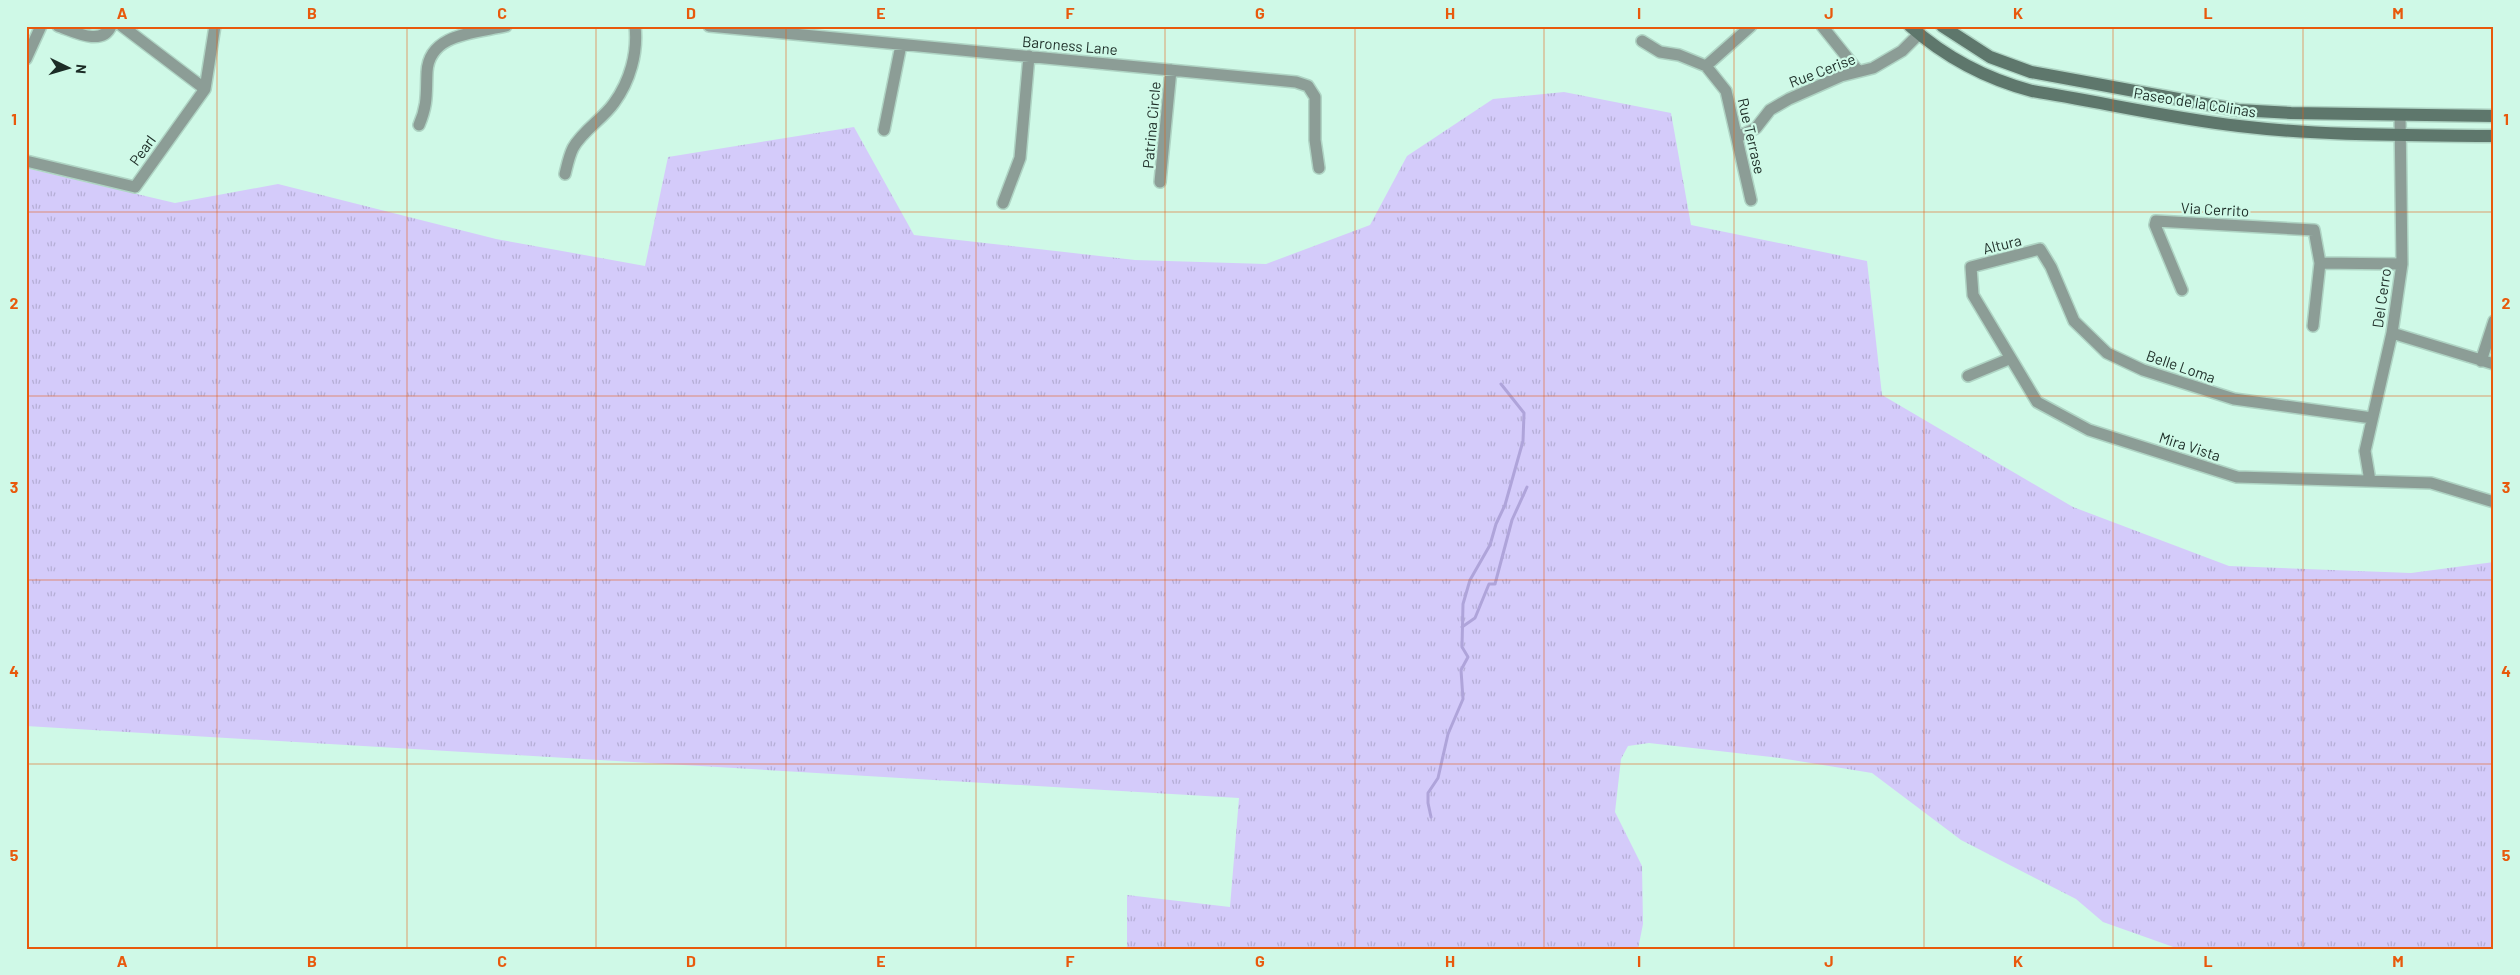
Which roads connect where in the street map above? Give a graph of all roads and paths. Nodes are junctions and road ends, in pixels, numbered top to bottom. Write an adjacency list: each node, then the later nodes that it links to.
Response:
1 (41, 26): 17 (street)
2 (58, 26): 3 (street)
3 (111, 26)
4 (122, 26): 21 (street)
5 (215, 26): 21 (street)
6 (506, 26): 24 (street)
7 (635, 26): 31 (street)
8 (709, 26): 13 (street, Baroness Lane)
9 (1751, 26): 18 (street)
10 (1822, 26): 20 (street)
11 (1942, 26): 22 (main road, Paseo de la Colinas)
12 (1918, 29): 20 (street, Rue Cerise); 26 (main road, Paseo de la Colinas)
13 (840, 32): 15 (street, Baroness Lane)
14 (1642, 41): 18 (street)
15 (901, 45): 16 (street, Baroness Lane); 25 (street)
16 (1029, 56): 19 (street, Baroness Lane); 34 (street)
17 (26, 59)
18 (1706, 66): 28 (street, Rue Terrase)
19 (1171, 70): 30 (street, Baroness Lane); 32 (street, Patrina Circle)
20 (1858, 71): 28 (street, Rue Cerise)
21 (205, 89): 29 (street, Pearl)
22 (2400, 115): 23 (main road, Paseo de la Colinas); 26 (street, Del Cerro)
23 (2494, 116)
24 (419, 124)
25 (884, 130)
26 (2400, 135): 27 (main road, Paseo de la Colinas); 37 (street, Del Cerro)
27 (2494, 136)
28 (1738, 137): 33 (street, Rue Terrase)
29 (26, 161)
30 (1318, 168)
31 (565, 174)
32 (1160, 182)
33 (1751, 200)
34 (1003, 203)
35 (2040, 250): 38 (street, Altura); 47 (street, Belle Loma)
36 (2320, 262): 37 (street); 39 (street, Via Cerrito); 41 (street)
37 (2402, 264): 42 (street, Del Cerro)
38 (1971, 267): 43 (street, Mira Vista)
39 (2182, 290)
40 (2494, 321): 44 (street)
41 (2313, 326)
42 (2392, 333): 44 (street); 47 (street, Del Cerro)
43 (2009, 359): 46 (street); 48 (street, Mira Vista)
44 (2482, 361): 45 (street)
45 (2494, 364)
46 (1968, 376)
47 (2372, 418): 48 (street, Del Cerro)
48 (2370, 481): 49 (street, Mira Vista)
49 (2494, 502)

